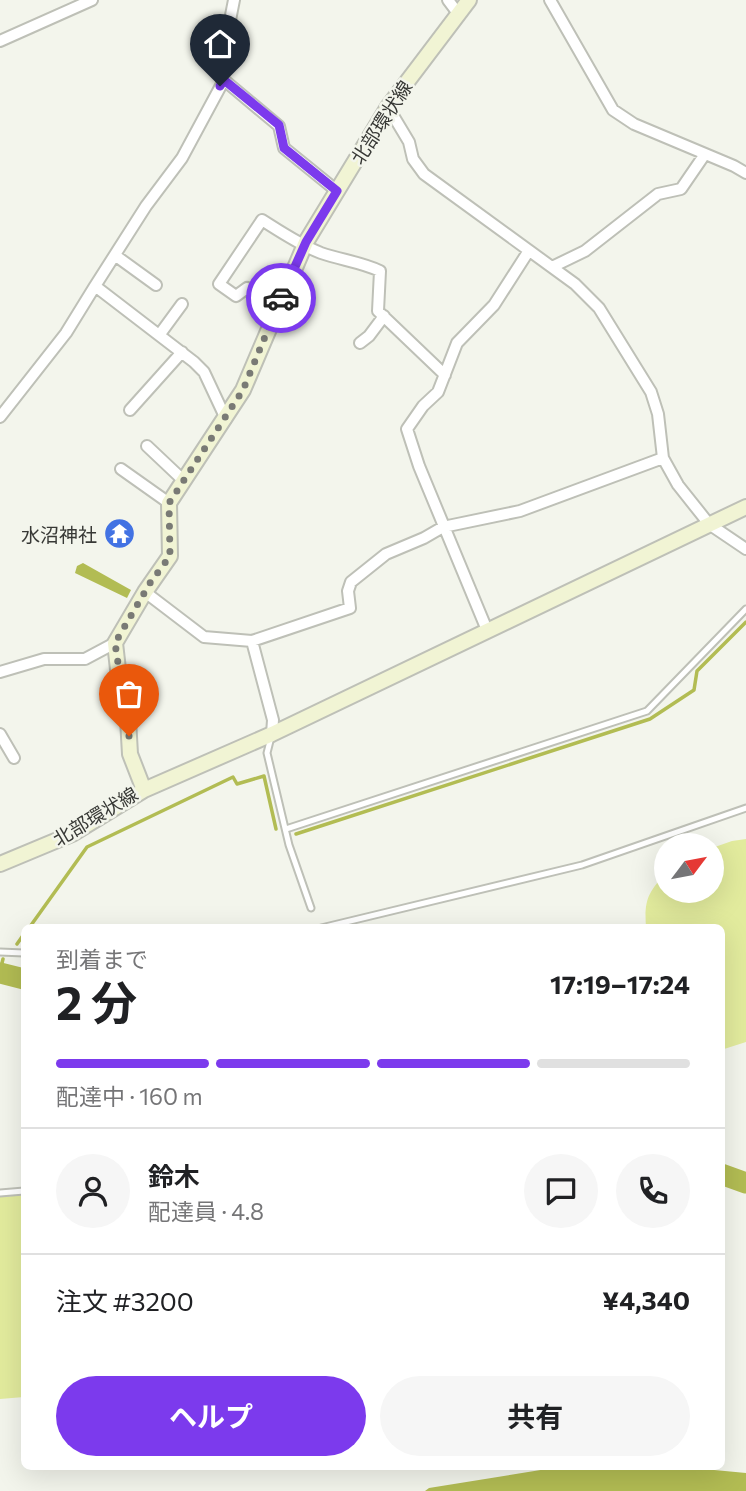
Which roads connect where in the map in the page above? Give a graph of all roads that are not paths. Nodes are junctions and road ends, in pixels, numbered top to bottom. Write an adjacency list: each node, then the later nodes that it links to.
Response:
1 (92, 0): 7 (street)
2 (234, 0): 8 (street)
3 (448, 0): 6 (street)
4 (469, 0): 6 (street, 北部環状線)
5 (550, 0): 10 (street)
6 (457, 12): 9 (street, 北部環状線)
7 (0, 41)
8 (224, 80): 12 (street); 15 (street)
9 (388, 107): 12 (street, 北部環状線); 14 (street)
10 (705, 153): 11 (street); 16 (street)
11 (746, 173)
12 (337, 191): 13 (street, 北部環状線)
13 (304, 246): 20 (street, 北部環状線); 20 (street); 21 (street)
14 (528, 252): 16 (street); 25 (street)
15 (116, 256): 17 (street); 18 (street)
16 (552, 267): 30 (street)
17 (156, 285)
18 (95, 286): 22 (street); 27 (street)
19 (182, 304): 22 (street)
20 (276, 309): 28 (street, 北部環状線)
21 (383, 316): 23 (street); 25 (street)
22 (160, 334): 24 (street)
23 (360, 343)
24 (182, 352): 26 (street); 28 (street)
25 (446, 375): 36 (street)
26 (130, 411)
27 (0, 417)
28 (226, 419): 32 (street, 北部環状線)
29 (147, 446): 32 (street)
30 (663, 458): 35 (street); 36 (street)
31 (121, 470): 33 (street)
32 (183, 480): 33 (street, 北部環状線)
33 (169, 503): 38 (street)
34 (746, 507): 35 (street)
35 (709, 524): 37 (street); 40 (street)
36 (443, 527): 40 (street); 41 (street)
37 (746, 549)
38 (145, 592): 41 (street); 42 (street)
39 (746, 609): 49 (lane)
40 (487, 630): 45 (street)
41 (252, 641): 45 (street)
42 (115, 643): 43 (street); 47 (street, 北部環状線)
43 (0, 672)
44 (0, 734): 46 (street)
45 (272, 734): 47 (street); 49 (lane)
46 (14, 758)
47 (144, 790): 50 (street, 北部環状線)
48 (746, 808): 52 (lane)
49 (286, 830): 51 (lane)
50 (0, 864)
51 (311, 908)
52 (338, 924)
53 (0, 952): 54 (lane)
54 (21, 953)
55 (21, 1191): 56 (lane)
56 (0, 1193)

